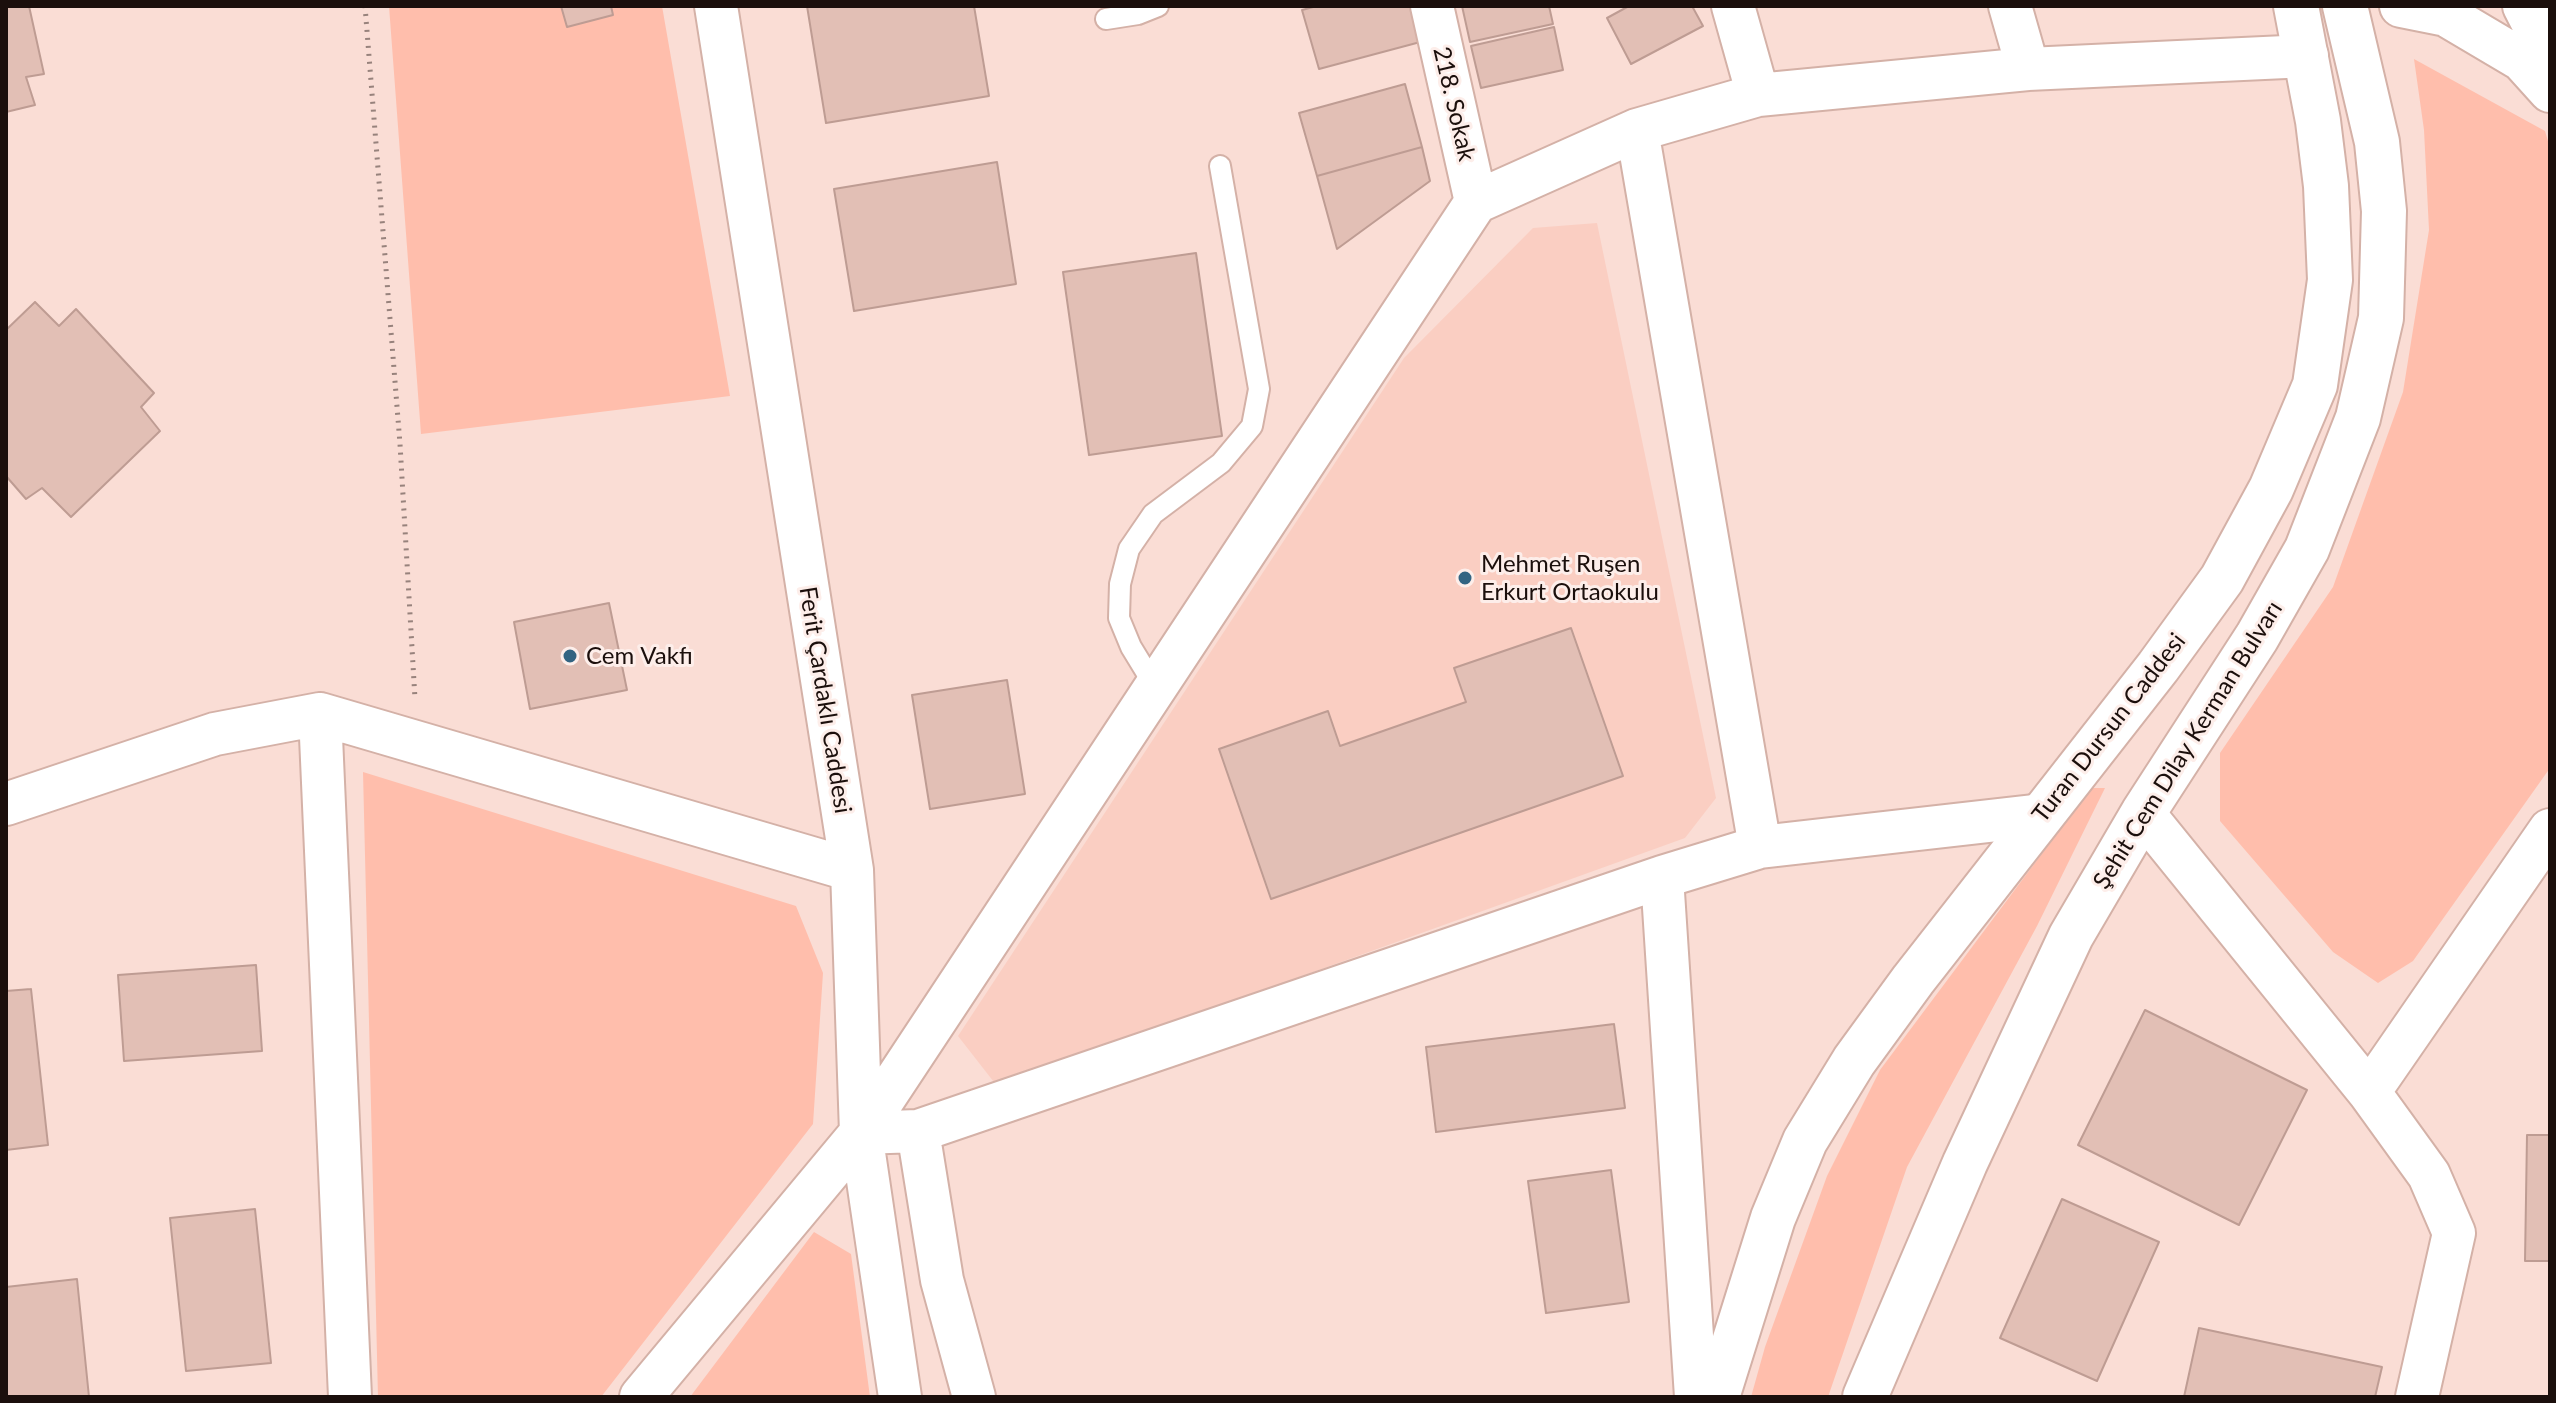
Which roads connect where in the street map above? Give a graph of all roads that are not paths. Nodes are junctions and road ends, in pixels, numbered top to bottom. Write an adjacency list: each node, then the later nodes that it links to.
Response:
1 (716, 6): 26 (street, Ferit Çardaklı Caddesi)
2 (1158, 6): 10 (lane)
3 (1432, 6): 18 (street, 218. Sokak)
4 (1733, 6): 15 (street)
5 (2010, 6): 13 (street)
6 (2296, 6): 11 (main road, Turan Dursun Caddesi)
7 (2345, 6): 22 (main road, Şehit Cem Dilay Kerman Bulvarı)
8 (2401, 6): 14 (street)
9 (2524, 6): 12 (street)
10 (1106, 19)
11 (2307, 56): 13 (street); 23 (main road, Turan Dursun Caddesi)
12 (2550, 57)
13 (2028, 69): 15 (street)
14 (2550, 91)
15 (1758, 95): 16 (street)
16 (1637, 130): 18 (street); 25 (street)
17 (1220, 166): 19 (lane)
18 (1476, 202): 19 (street)
19 (1156, 688): 30 (street)
20 (320, 714): 21 (street); 26 (street); 31 (street)
21 (6, 804)
22 (2143, 813): 28 (street); 37 (main road, Şehit Cem Dilay Kerman Bulvarı)
23 (2042, 815): 25 (street); 36 (main road, Turan Dursun Caddesi)
24 (2550, 830): 28 (street)
25 (1760, 847): 27 (street)
26 (852, 870): 30 (street, Ferit Çardaklı Caddesi)
27 (1662, 877): 29 (street); 35 (street)
28 (2369, 1092): 38 (street)
29 (918, 1131): 30 (street); 34 (street)
30 (861, 1133): 32 (street); 33 (street, Ferit Çardaklı Caddesi)
31 (350, 1397)
32 (641, 1397)
33 (900, 1397)
34 (974, 1397)
35 (1696, 1397)
36 (1717, 1397)
37 (1865, 1397)
38 (2417, 1397)

